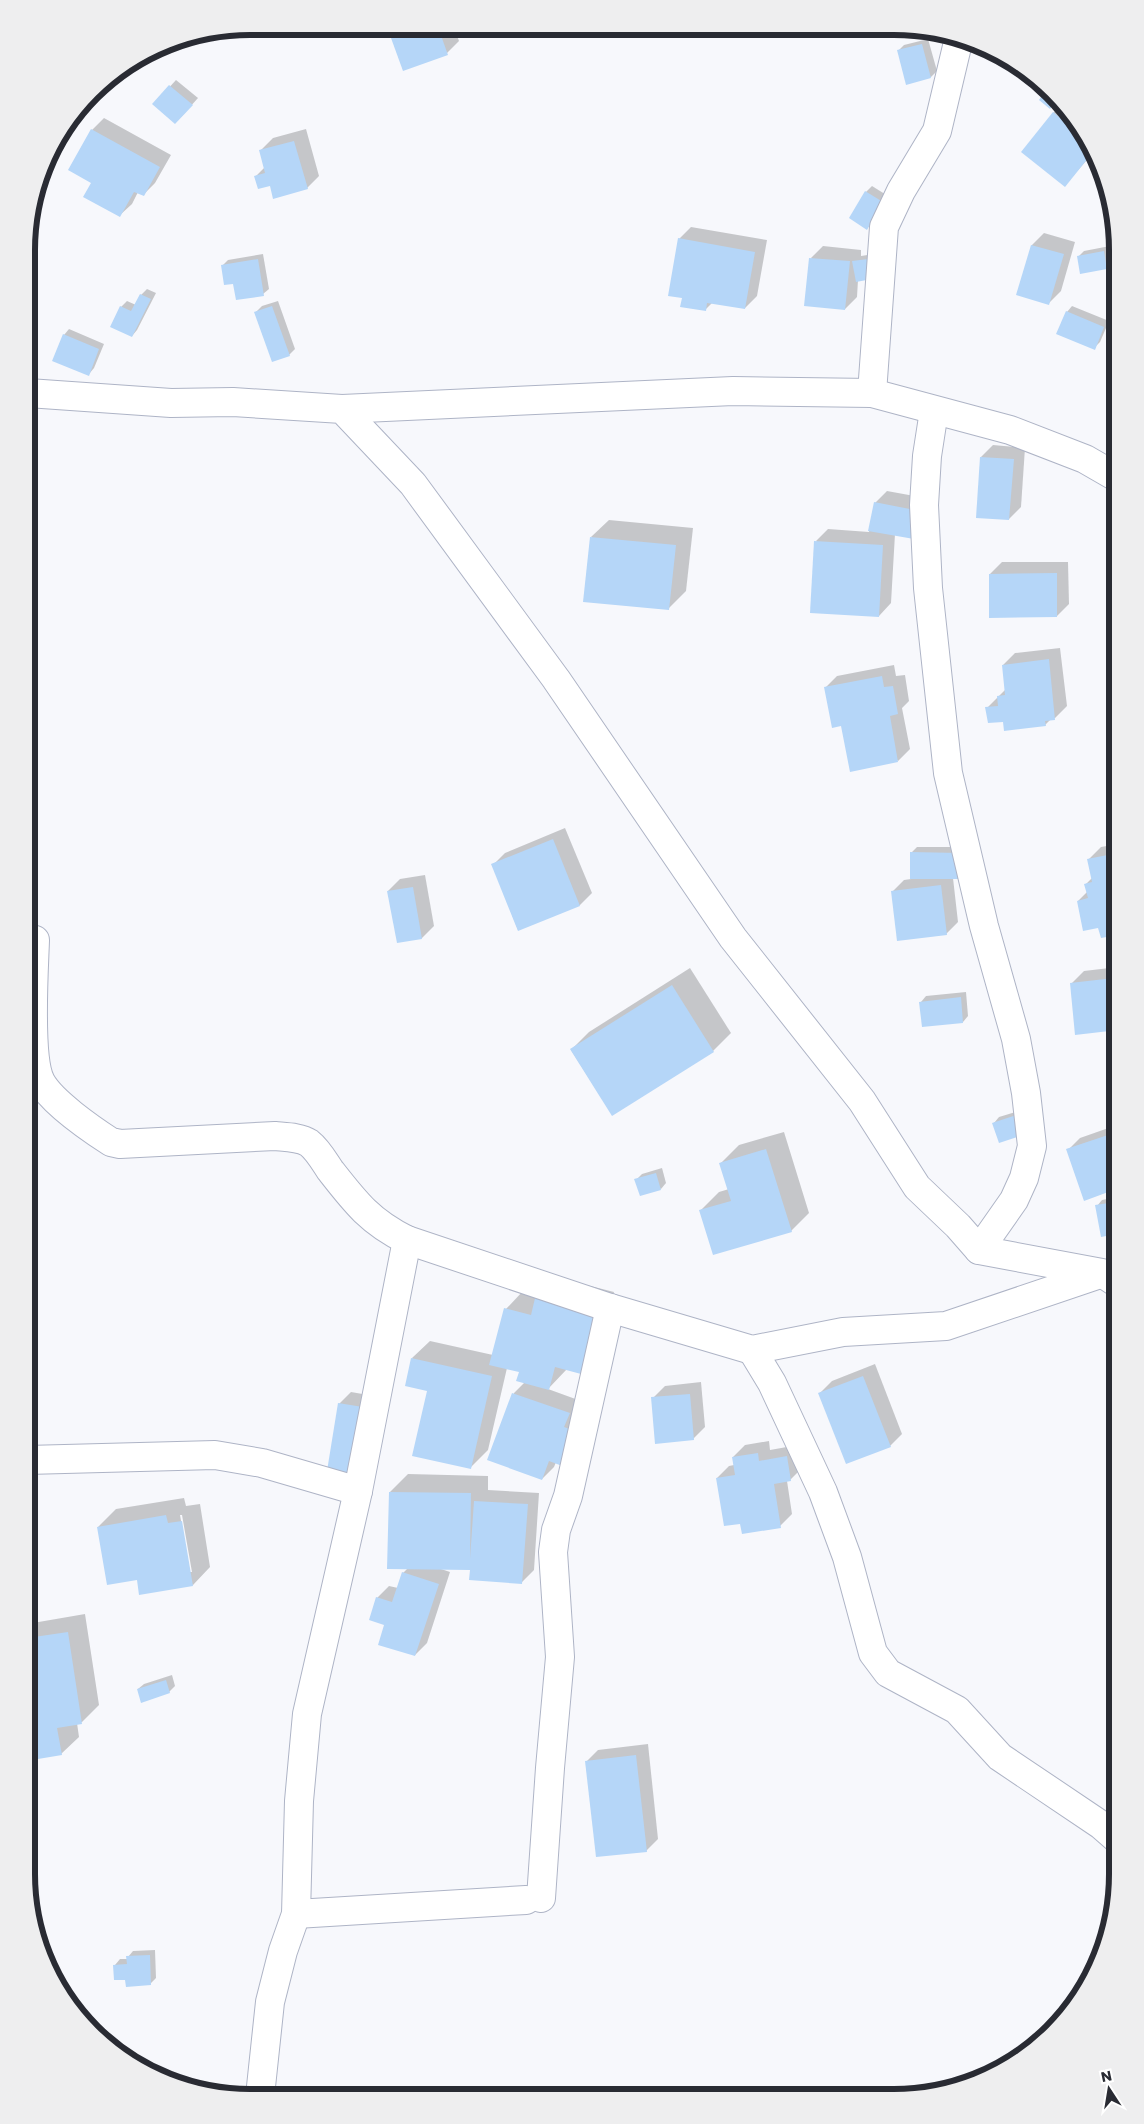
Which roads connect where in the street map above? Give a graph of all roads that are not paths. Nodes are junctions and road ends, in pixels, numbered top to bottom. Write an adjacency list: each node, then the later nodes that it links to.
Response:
1 (958, 44): 2 (street)
2 (872, 393): 4 (street); 5 (street)
3 (35, 394): 4 (street)
4 (342, 409): 9 (street)
5 (934, 411): 6 (street); 9 (street)
6 (1109, 473)
7 (35, 1065): 8 (street)
8 (407, 1240): 12 (street); 15 (street)
9 (979, 1250): 10 (street)
10 (1109, 1273)
11 (1109, 1275): 13 (street)
12 (610, 1308): 13 (street); 17 (street)
13 (752, 1350): 16 (street)
14 (35, 1460): 15 (street)
15 (358, 1491): 17 (street)
16 (1109, 1832)
17 (296, 1914): 18 (street)
18 (261, 2089)

